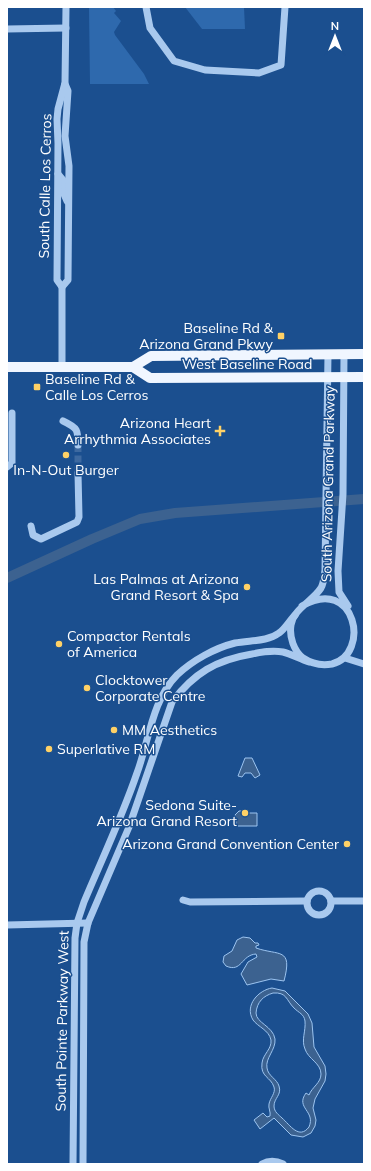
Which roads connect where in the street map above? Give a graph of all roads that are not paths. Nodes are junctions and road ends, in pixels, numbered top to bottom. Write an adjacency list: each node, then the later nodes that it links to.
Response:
1 (66, 7): 4 (street, South Calle Los Cerros)
2 (146, 7): 3 (street)
3 (285, 7)
4 (66, 28): 5 (street); 6 (street, South Calle Los Cerros)
5 (7, 29)
6 (65, 83): 7 (street, South Calle Los Cerros); 8 (street, South Calle Los Cerros)
7 (58, 174): 8 (street); 9 (street, South Calle Los Cerros)
8 (68, 208): 9 (street); 10 (street, South Calle Los Cerros)
9 (57, 229): 10 (street, South Calle Los Cerros)
10 (62, 287): 15 (street, South Calle Los Cerros)
11 (328, 354): 12 (main road, West Baseline Road); 16 (main road, West Baseline Road); 17 (street, South Arizona Grand Parkway)
12 (344, 354): 13 (main road, West Baseline Road); 18 (street, South Arizona Grand Parkway)
13 (364, 354)
14 (7, 367): 15 (main road)
15 (62, 367): 16 (main road)
16 (133, 367): 17 (main road, West Baseline Road)
17 (327, 377): 18 (main road, West Baseline Road); 26 (street, South Arizona Grand Parkway)
18 (344, 377): 19 (main road, West Baseline Road); 27 (street, South Arizona Grand Parkway)
19 (364, 377)
20 (12, 413): 23 (street)
21 (63, 421): 22 (street)
22 (78, 446)
23 (7, 467)
24 (78, 473): 25 (street)
25 (31, 526)
26 (302, 606): 27 (street, South Arizona Grand Parkway); 28 (street, South Arizona Grand Parkway)
27 (351, 611): 29 (street, South Arizona Grand Parkway)
28 (295, 614): 32 (street, South Arizona Grand Parkway); 38 (street, South Pointe Parkway West)
29 (357, 624): 30 (street, South Arizona Grand Parkway); 31 (street, South Arizona Grand Parkway)
30 (362, 634)
31 (345, 658): 32 (street); 33 (street)
32 (309, 662): 39 (street, South Pointe Parkway West)
33 (364, 664)
34 (182, 900): 35 (street)
35 (307, 901): 36 (street); 36 (street)
36 (331, 901): 37 (street)
37 (364, 901)
38 (77, 923): 39 (street); 40 (street); 41 (street, South Pointe Parkway West)
39 (88, 923): 42 (street, South Pointe Parkway West)
40 (7, 925)
41 (73, 1164)
42 (83, 1164)
43 (262, 1164): 44 (street)
44 (283, 1164)

